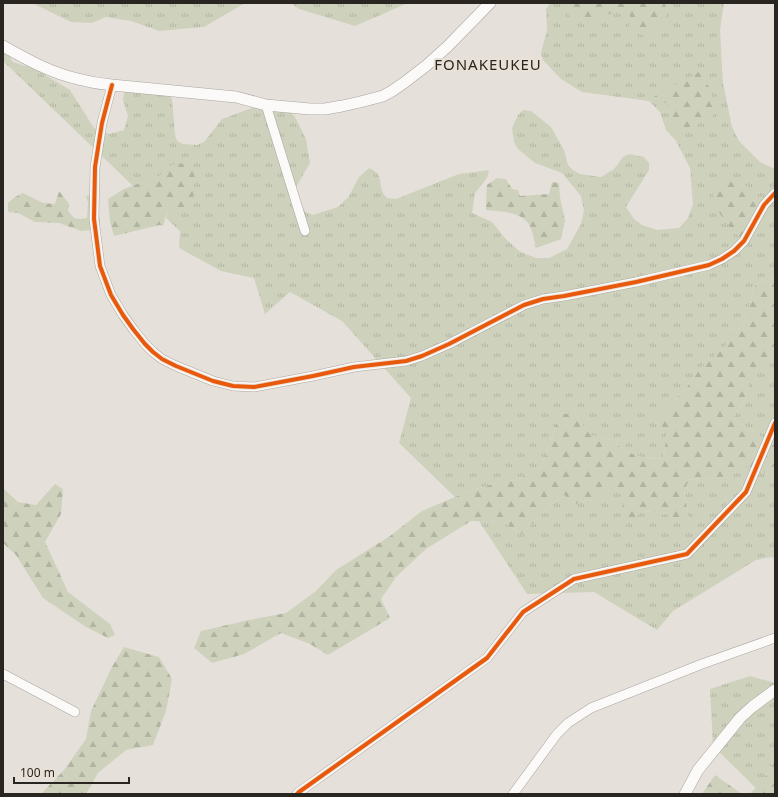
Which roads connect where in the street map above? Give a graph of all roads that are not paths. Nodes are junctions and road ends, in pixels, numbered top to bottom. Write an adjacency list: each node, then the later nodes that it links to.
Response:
1 (490, 3): 4 (street)
2 (3, 46): 3 (street)
3 (112, 86): 4 (street); 5 (street)
4 (266, 105): 6 (street)
5 (775, 193)
6 (305, 231)
7 (775, 423): 12 (street)
8 (775, 638): 13 (street)
9 (3, 674): 11 (street)
10 (775, 690): 14 (street)
11 (75, 712)
12 (299, 793)
13 (513, 794)
14 (685, 794)

